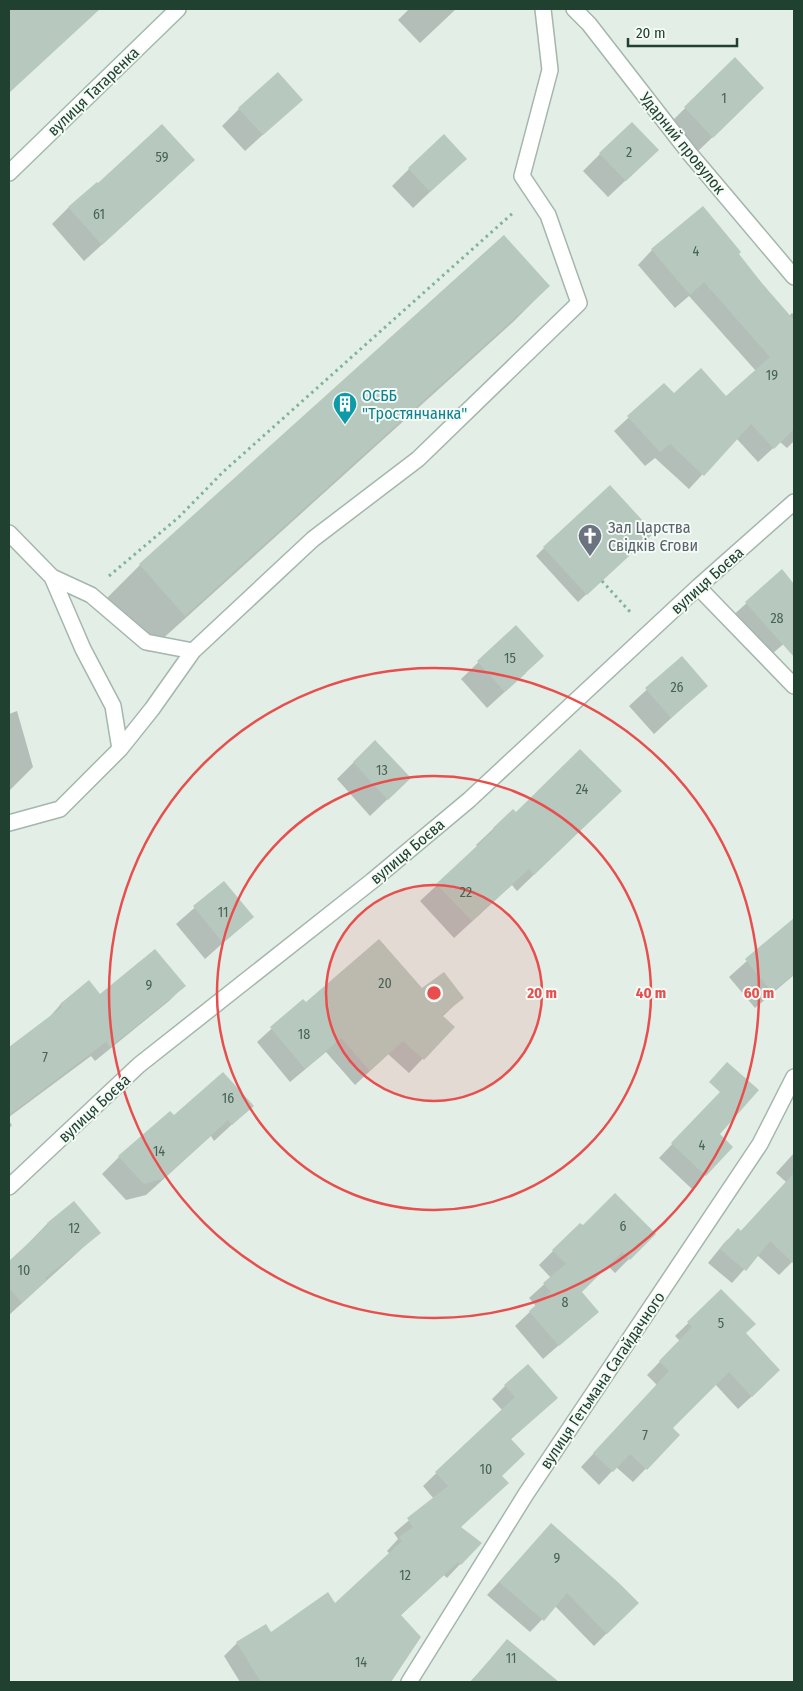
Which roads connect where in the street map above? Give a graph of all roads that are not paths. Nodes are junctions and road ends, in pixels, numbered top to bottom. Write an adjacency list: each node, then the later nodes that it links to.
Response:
1 (178, 9): 4 (street, вулиця Татаренка)
2 (543, 9): 10 (street)
3 (574, 9): 5 (street, Ударний провулок)
4 (9, 173)
5 (794, 277)
6 (794, 502): 9 (street, вулиця Боєва)
7 (9, 533): 8 (street)
8 (52, 577): 10 (street); 12 (street)
9 (698, 587): 11 (street); 15 (street, вулиця Боєва)
10 (193, 651): 12 (street)
11 (794, 686)
12 (120, 749): 13 (street)
13 (9, 823)
14 (794, 1077): 16 (street, вулиця Гетьмана Сагайдачного)
15 (9, 1187)
16 (409, 1682)

